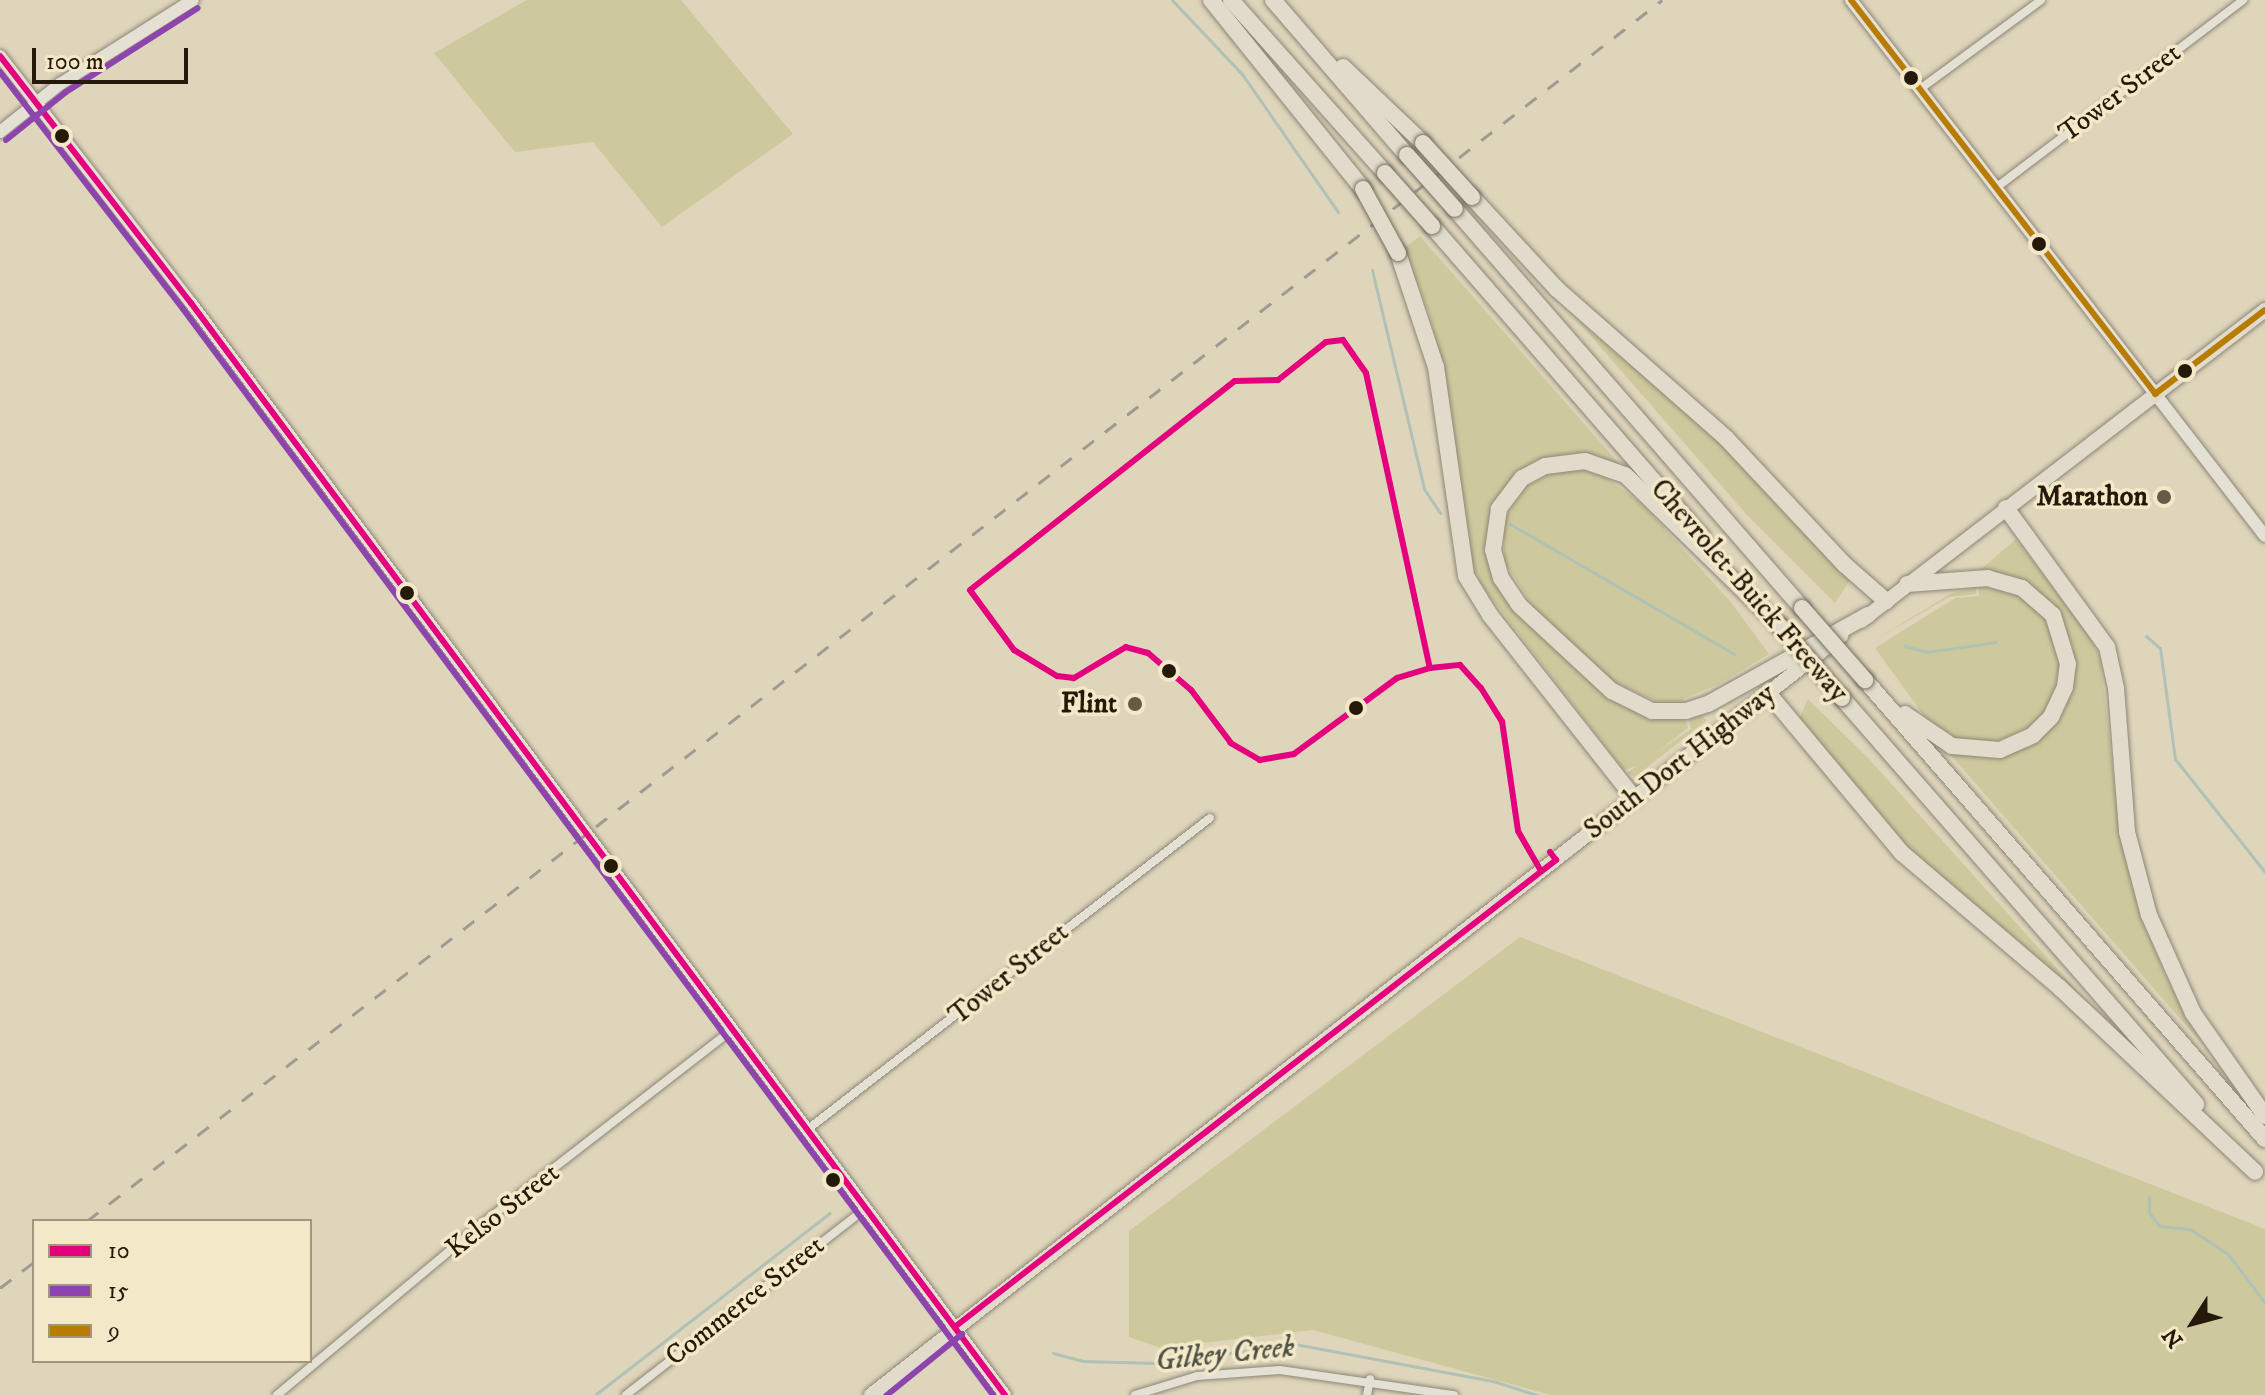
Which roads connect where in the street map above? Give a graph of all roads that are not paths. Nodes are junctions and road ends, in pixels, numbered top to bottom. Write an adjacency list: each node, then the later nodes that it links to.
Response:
1 (193, 0): 11 (street)
2 (1211, 0): 24 (highway, bridge)
3 (1231, 0): 21 (highway, Chevrolet-Buick Freeway, bridge)
4 (1273, 0): 8 (highway, Chevrolet-Buick Freeway)
5 (1851, 0): 10 (street)
6 (2041, 0): 10 (street)
7 (2243, 0): 13 (street, Tower Street)
8 (1285, 13): 19 (highway, bridge); 22 (highway, Chevrolet-Buick Freeway, bridge)
9 (0, 56): 11 (street)
10 (1920, 89): 13 (street)
11 (36, 102): 12 (street); 26 (street)
12 (0, 132)
13 (1997, 187): 15 (street)
14 (2265, 310): 15 (main road, South Dort Highway)
15 (2155, 394): 16 (main road, South Dort Highway); 17 (street)
16 (2006, 508): 18 (main road, South Dort Highway); 27 (highway)
17 (2265, 536)
18 (1907, 584): 19 (main road, South Dort Highway); 22 (highway)
19 (1886, 601): 20 (main road, South Dort Highway)
20 (1868, 615): 21 (highway); 23 (main road, South Dort Highway)
21 (1780, 626): 30 (highway, Chevrolet-Buick Freeway, bridge)
22 (1865, 680): 29 (highway, Chevrolet-Buick Freeway)
23 (1768, 693): 24 (main road, South Dort Highway); 30 (highway)
24 (1634, 798): 32 (main road, South Dort Highway)
25 (1210, 818): 28 (street, Tower Street)
26 (732, 1030): 28 (street); 35 (street, Kelso Street)
27 (2265, 1116)
28 (808, 1129): 31 (street)
29 (2265, 1139)
30 (2260, 1178)
31 (865, 1209): 32 (street); 36 (street, Commerce Street)
32 (956, 1326): 37 (main road, South Dort Highway); 38 (street)
33 (1370, 1379): 34 (street); 41 (street); 42 (street)
34 (1158, 1385): 39 (street); 40 (street)
35 (277, 1395)
36 (626, 1395)
37 (871, 1395)
38 (1005, 1395)
39 (1135, 1395)
40 (1164, 1395)
41 (1367, 1395)
42 (1454, 1395)

